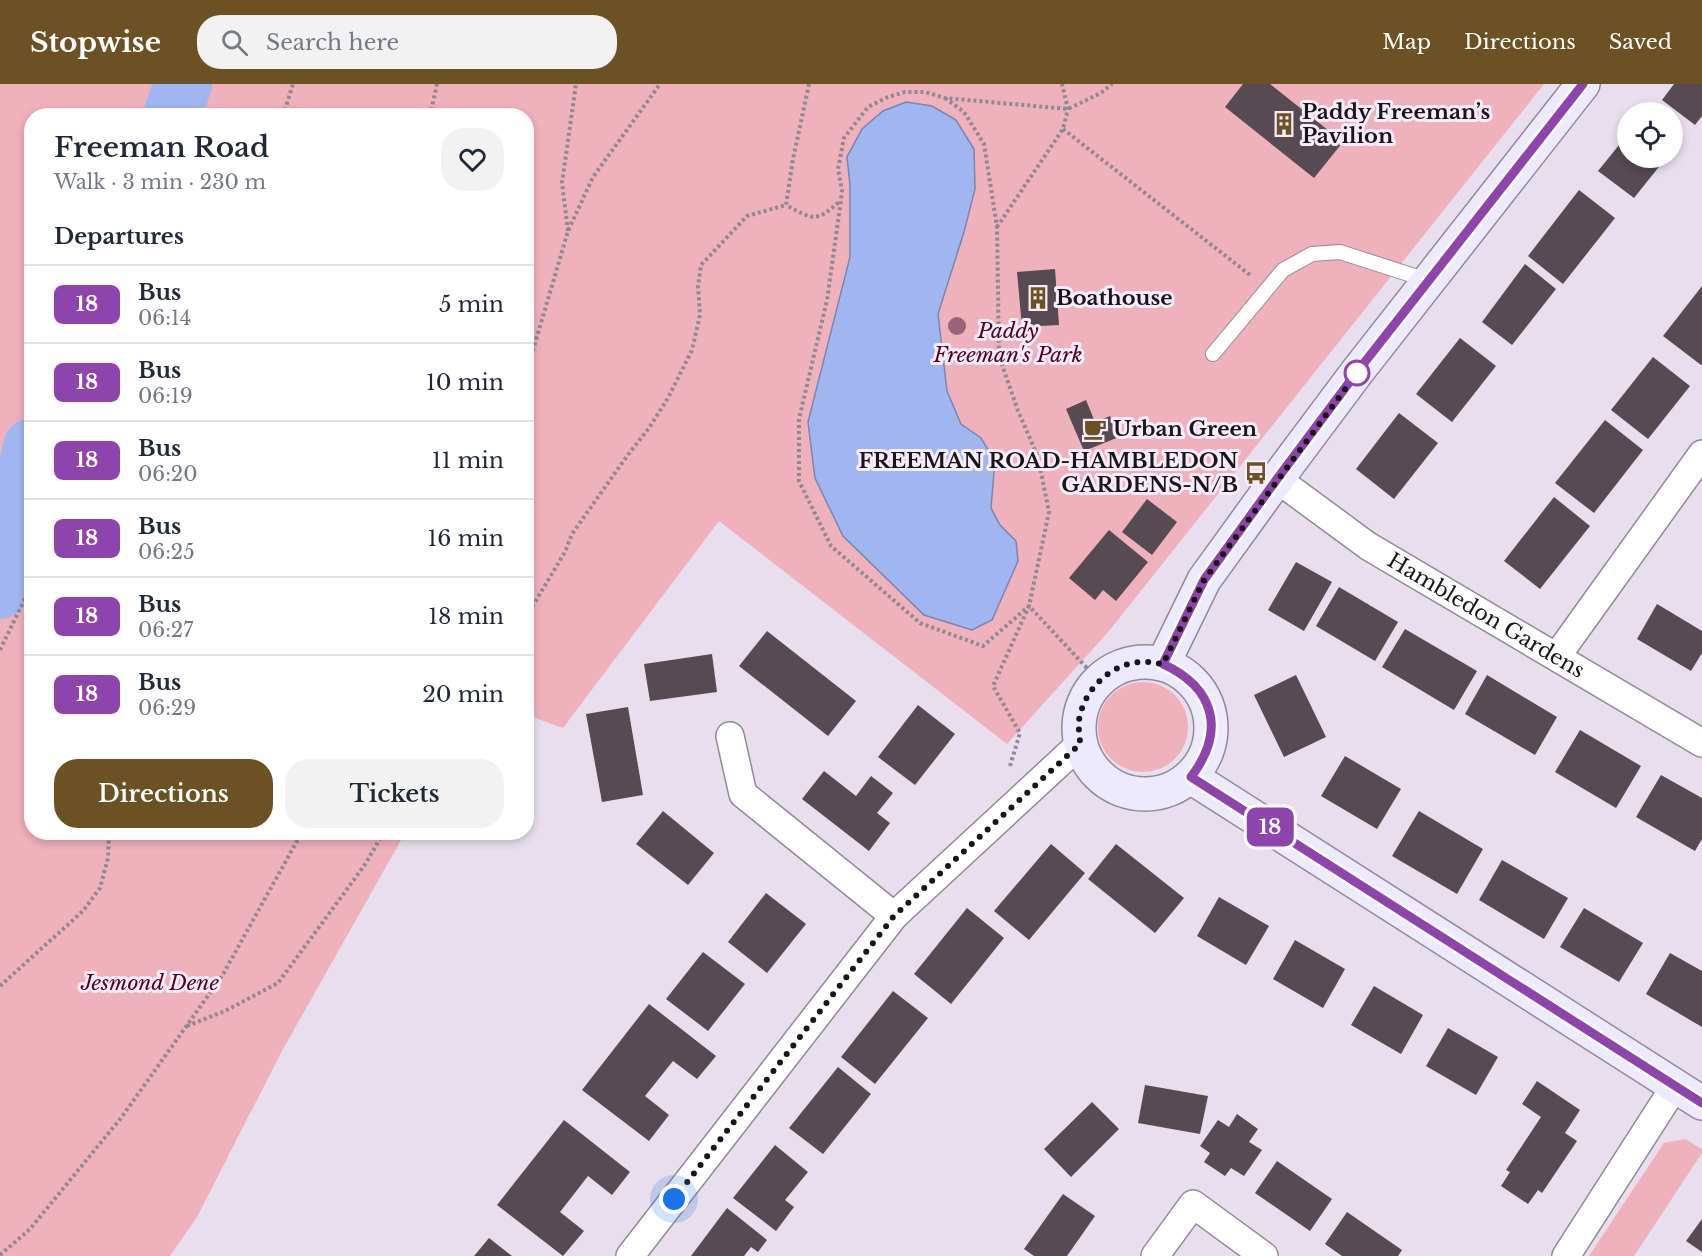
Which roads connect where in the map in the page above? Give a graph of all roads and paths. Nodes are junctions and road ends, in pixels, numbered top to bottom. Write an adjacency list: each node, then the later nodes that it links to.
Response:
1 (293, 84): 10 (path)
2 (437, 84): 11 (path)
3 (576, 84): 17 (path)
4 (660, 84): 17 (path)
5 (809, 84): 15 (path)
6 (1062, 84): 12 (path)
7 (1112, 84): 12 (path)
8 (1583, 84): 18 (street)
9 (945, 98): 12 (path); 14 (path); 16 (path)
10 (286, 108)
11 (432, 108)
12 (1068, 109): 13 (path)
13 (1063, 129): 16 (path); 19 (path)
14 (841, 200): 15 (path); 26 (path)
15 (786, 205): 25 (path)
16 (997, 227): 26 (path)
17 (568, 231): 20 (path)
18 (1430, 280): 19 (lane); 23 (street)
19 (1268, 289): 21 (lane)
20 (534, 346)
21 (1213, 354)
22 (1702, 454): 28 (street)
23 (1277, 479): 28 (street, Hambledon Gardens); 29 (street)
24 (24, 600): 27 (path)
25 (534, 603)
26 (1029, 606): 30 (path); 34 (path)
27 (0, 650)
28 (1557, 656): 32 (street, Hambledon Gardens)
29 (1163, 664): 30 (street); 35 (street)
30 (1099, 681): 33 (street)
31 (730, 736): 39 (street)
32 (1702, 743)
33 (1080, 744): 35 (street); 39 (street)
34 (1010, 768)
35 (1191, 777): 42 (street)
36 (109, 840): 40 (path)
37 (298, 840): 41 (path)
38 (379, 840): 41 (path)
39 (894, 916): 44 (street)
40 (0, 986)
41 (186, 1026): 43 (path)
42 (1689, 1095): 47 (street)
43 (0, 1255)
44 (630, 1256)
45 (1155, 1256): 46 (street)
46 (1264, 1256)
47 (1566, 1256)

